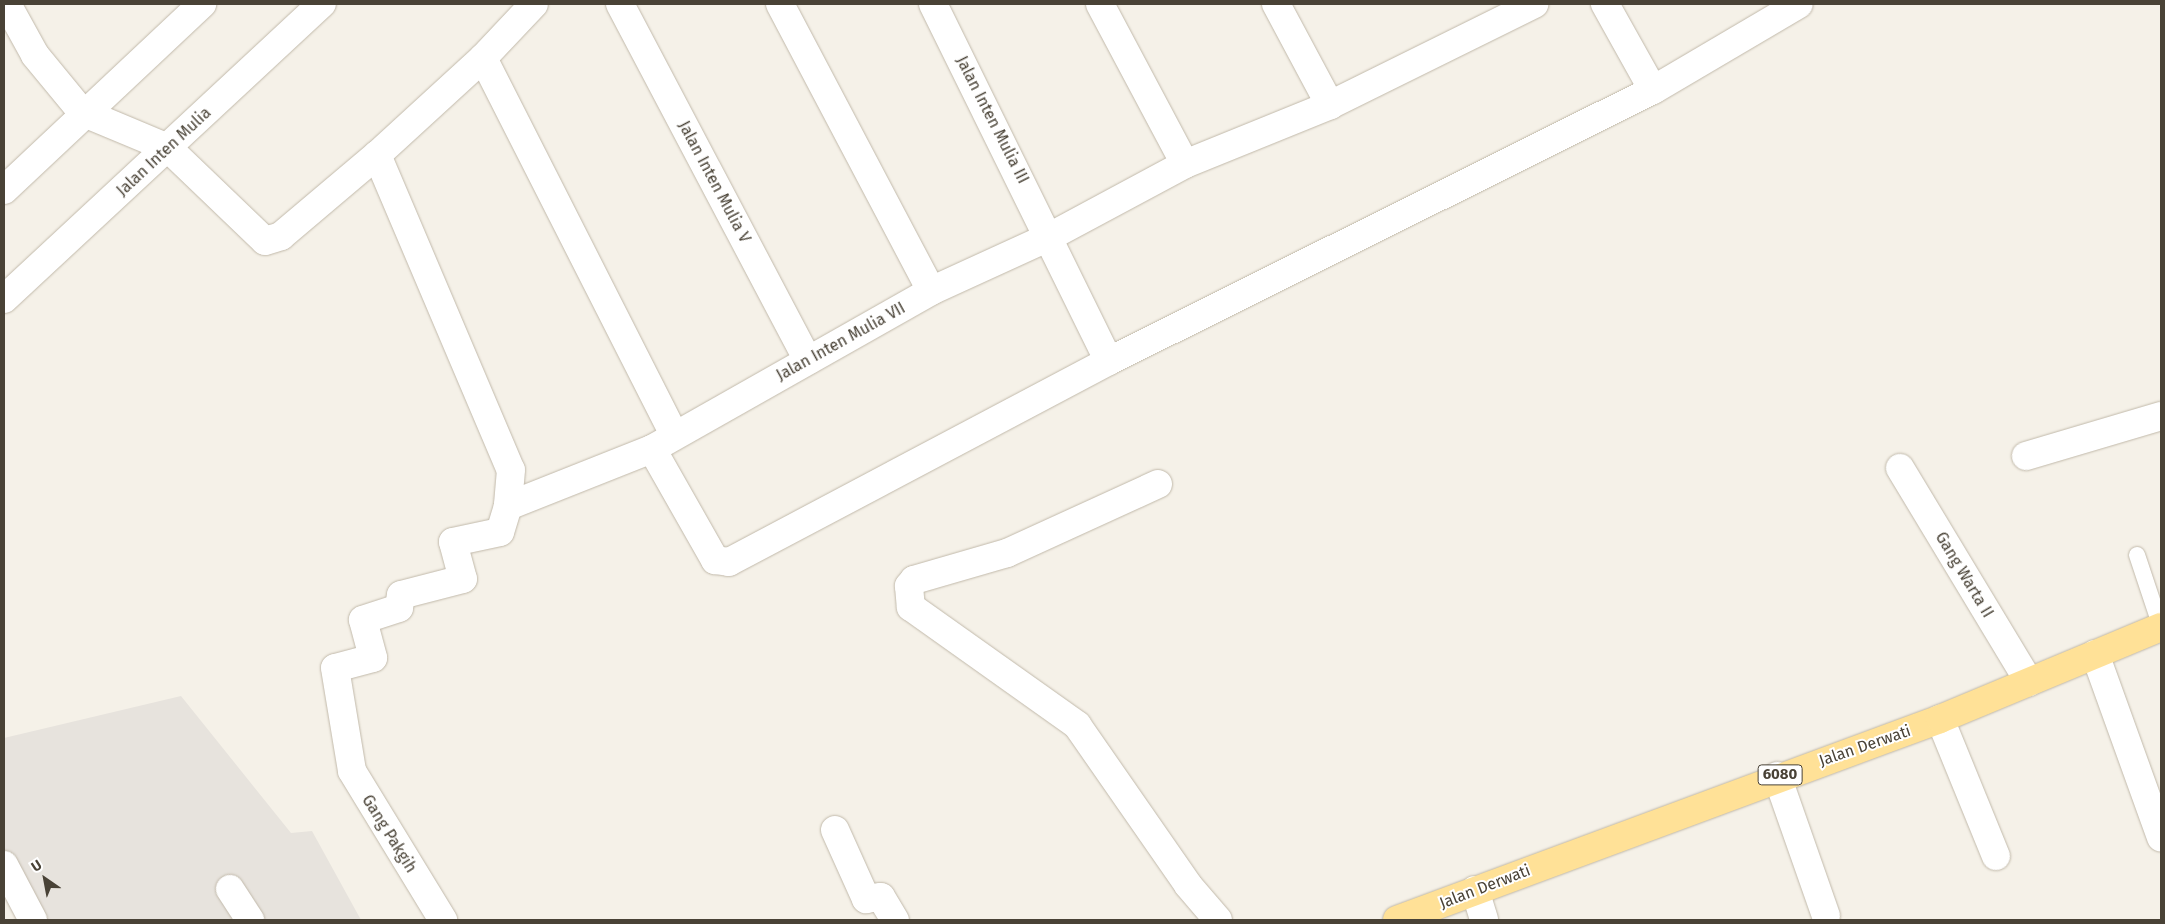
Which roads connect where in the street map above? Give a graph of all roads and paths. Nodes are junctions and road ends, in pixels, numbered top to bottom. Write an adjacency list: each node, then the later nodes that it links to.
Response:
1 (7, 4): 16 (street)
2 (202, 4): 16 (street)
3 (322, 4): 17 (street, Jalan Inten Mulia)
4 (534, 4): 13 (street)
5 (620, 4): 24 (street, Jalan Inten Mulia V)
6 (780, 4): 22 (street)
7 (933, 4): 21 (street, Jalan Inten Mulia III)
8 (1100, 4): 19 (street)
9 (1276, 4): 15 (street)
10 (1534, 4): 15 (street, Jalan Inten Mulia VII)
11 (1605, 4): 14 (street)
12 (1799, 4): 14 (street)
13 (483, 58): 18 (street); 27 (street)
14 (1654, 90): 25 (street)
15 (1330, 105): 19 (street, Jalan Inten Mulia VII)
16 (82, 112): 17 (street); 20 (street)
17 (168, 148): 18 (street); 23 (street, Jalan Inten Mulia)
18 (377, 154): 32 (street)
19 (1186, 164): 21 (street, Jalan Inten Mulia VII)
20 (4, 190)
21 (1051, 236): 22 (street, Jalan Inten Mulia VII); 25 (street)
22 (931, 291): 24 (street, Jalan Inten Mulia VII)
23 (4, 299)
24 (808, 361): 27 (street, Jalan Inten Mulia VII)
25 (1109, 361): 28 (street)
26 (2161, 416): 29 (street)
27 (674, 434): 28 (street, Jalan Inten Mulia VII)
28 (652, 449): 32 (street, Jalan Inten Mulia VII)
29 (2026, 456)
30 (1900, 468): 36 (street, Gang Warta II)
31 (1158, 484): 50 (street)
32 (508, 506): 48 (street, Gang Pakgih)
33 (2136, 555): 34 (lane)
34 (2161, 627): 35 (main road, Jalan Derwati / 6080)
35 (2096, 654): 36 (main road, Jalan Derwati / 6080); 40 (street)
36 (2029, 682): 37 (main road, Jalan Derwati / 6080)
37 (1940, 719): 38 (main road, Jalan Derwati / 6080); 41 (street)
38 (1778, 776): 44 (main road, Jalan Derwati / 6080); 45 (street)
39 (836, 830): 49 (street)
40 (2161, 837)
41 (1996, 856)
42 (4, 865): 46 (street)
43 (230, 889): 47 (street)
44 (1475, 890): 51 (main road, Jalan Derwati / 6080); 52 (street)
45 (1826, 916)
46 (34, 920)
47 (250, 920)
48 (443, 920)
49 (895, 920)
50 (1218, 920)
51 (1396, 920)
52 (1484, 920)

